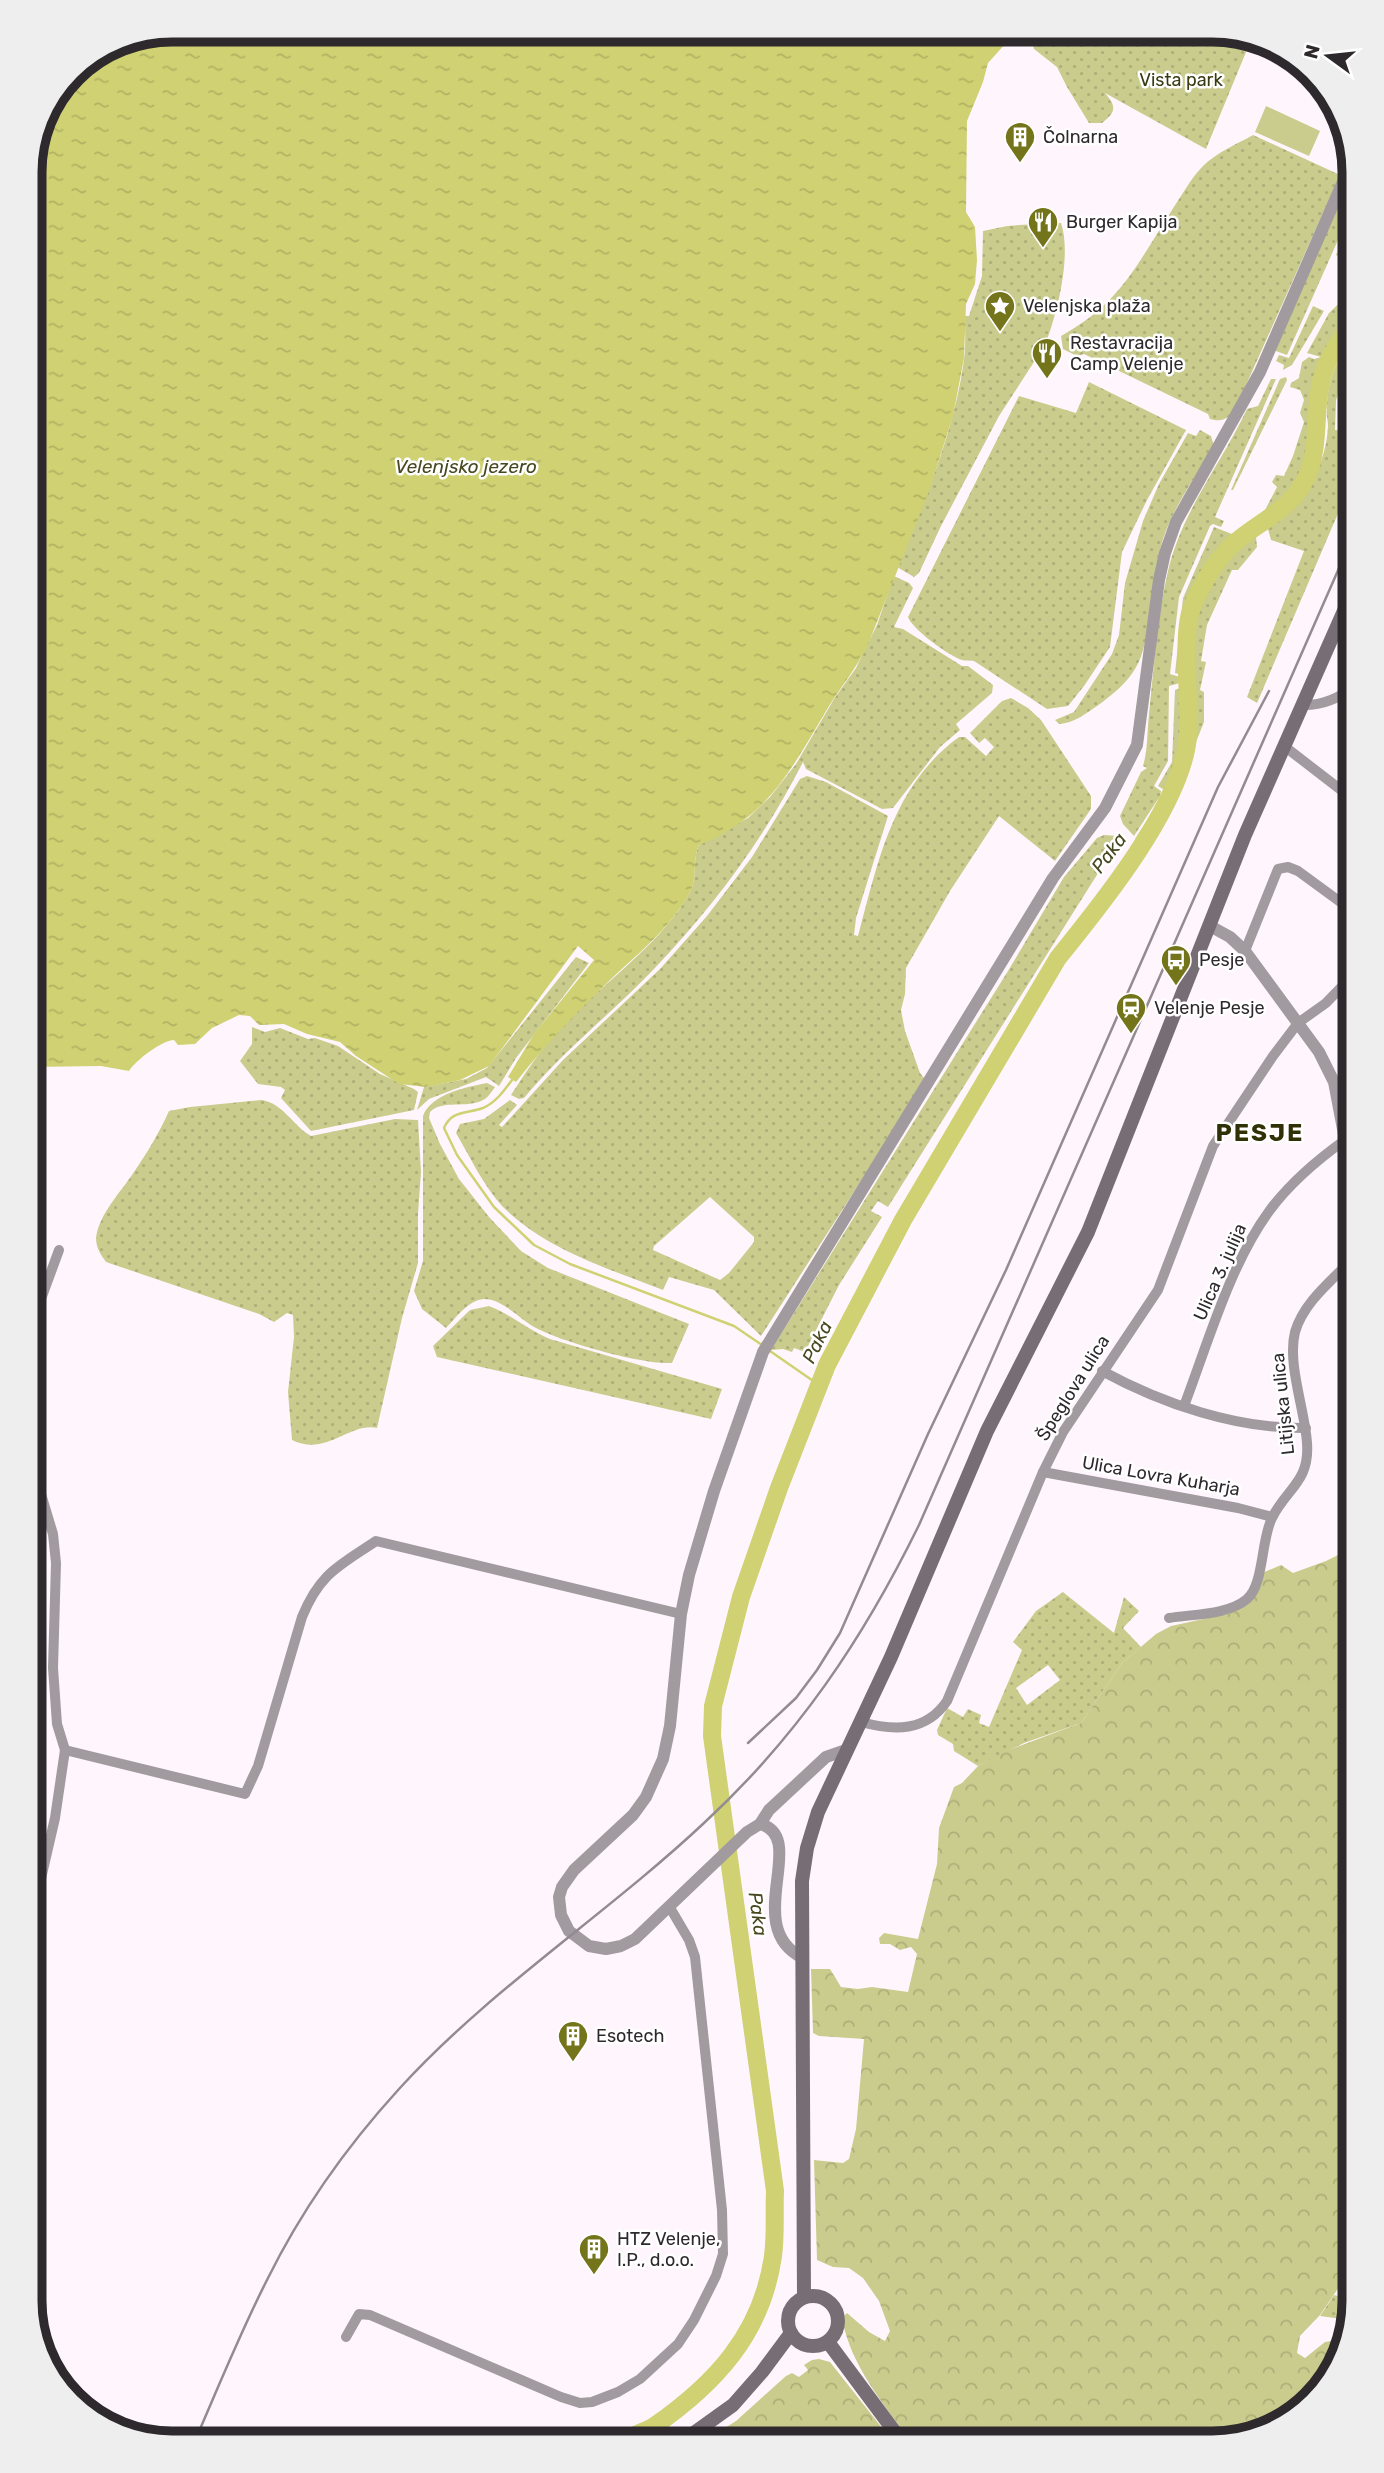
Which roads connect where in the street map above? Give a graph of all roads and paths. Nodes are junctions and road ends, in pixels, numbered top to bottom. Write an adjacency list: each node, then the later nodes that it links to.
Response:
1 (1342, 184): 25 (street)
2 (1342, 615): 4 (main road)
3 (1342, 694): 4 (street)
4 (1302, 705): 5 (main road)
5 (1284, 746): 6 (street); 8 (main road)
6 (1342, 791)
7 (1342, 903): 9 (street)
8 (1210, 926): 9 (street); 27 (main road)
9 (1245, 951): 11 (street)
10 (1342, 986): 11 (street, Špeglova ulica)
11 (1298, 1023): 12 (street); 19 (street, Špeglova ulica)
12 (1334, 1082): 13 (street); 14 (street)
13 (1342, 1082)
14 (1342, 1124)
15 (1342, 1142): 20 (street, Ulica 3. julija)
16 (59, 1251): 18 (street)
17 (1342, 1269): 21 (street, Litijska ulica)
18 (42, 1297)
19 (1102, 1371): 20 (street); 22 (street, Špeglova ulica)
20 (1184, 1406): 21 (street)
21 (1306, 1428): 24 (street, Litijska ulica)
22 (1043, 1472): 24 (street, Ulica Lovra Kuharja); 27 (street, Špeglova ulica)
23 (42, 1497): 28 (street)
24 (1272, 1517): 26 (street)
25 (681, 1614): 28 (street); 32 (street)
26 (1170, 1618)
27 (861, 1722): 29 (main road)
28 (65, 1750): 31 (street)
29 (846, 1750): 30 (street); 33 (main road)
30 (760, 1824): 32 (street); 33 (street)
31 (42, 1874)
32 (668, 1906): 36 (street)
33 (803, 1958): 34 (main road)
34 (804, 2297): 35 (main road); 37 (main road)
35 (791, 2333): 37 (main road); 38 (main road)
36 (346, 2337)
37 (828, 2342): 39 (main road)
38 (697, 2431)
39 (894, 2431)

